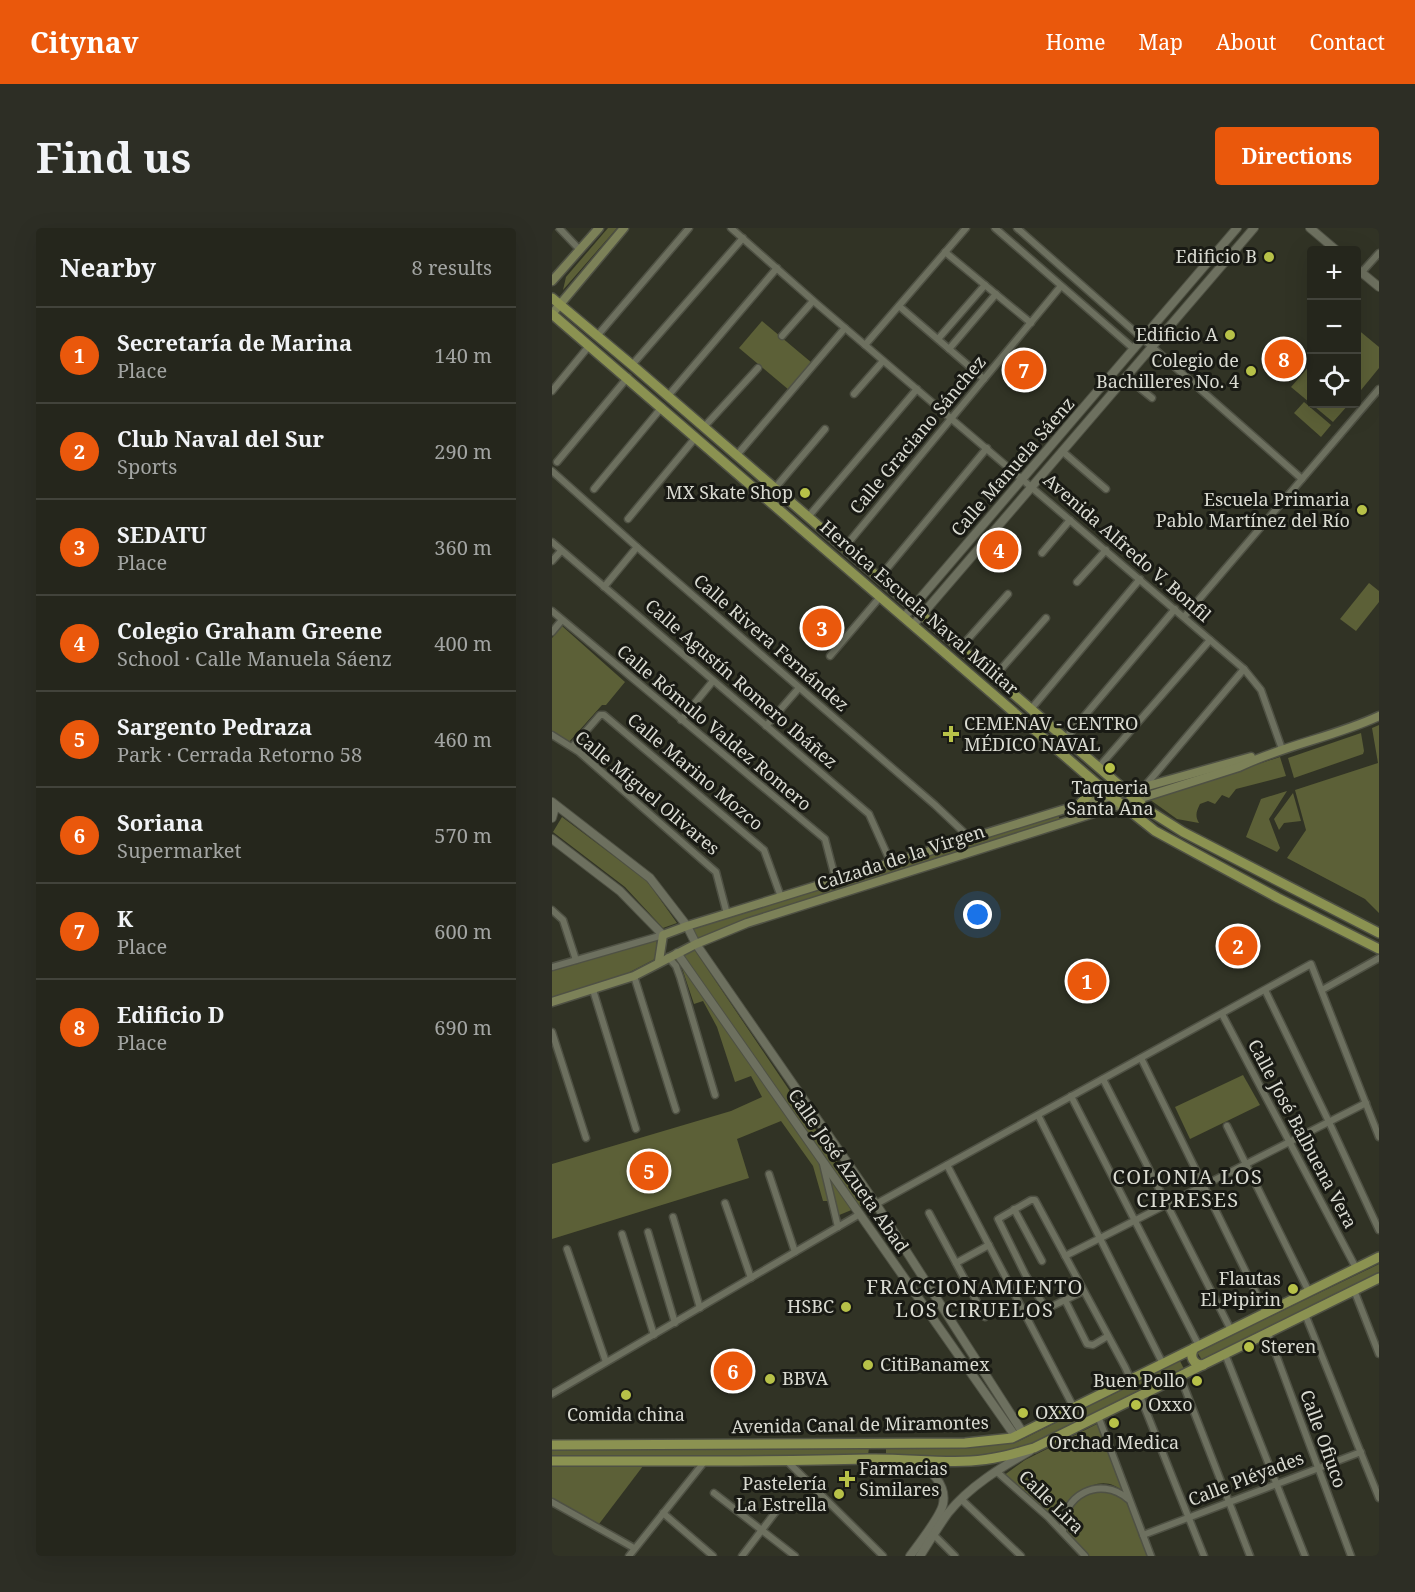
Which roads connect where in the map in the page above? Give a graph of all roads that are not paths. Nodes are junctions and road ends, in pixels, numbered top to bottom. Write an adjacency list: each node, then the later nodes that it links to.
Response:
1 (559, 228): 14 (street)
2 (599, 228): 14 (main road)
3 (624, 228): 27 (main road)
4 (689, 228): 32 (street)
5 (731, 228): 12 (street, Avenida Alfredo V. Bonfil)
6 (966, 228): 15 (street)
7 (995, 228): 22 (street)
8 (1017, 228): 34 (street)
9 (1237, 228): 34 (street, Calle Manuela Sáenz)
10 (1254, 228): 38 (street, Calle Manuela Sáenz)
11 (1310, 228): 13 (street)
12 (743, 238): 17 (street, Avenida Alfredo V. Bonfil); 42 (street)
13 (1331, 246)
14 (579, 250): 20 (main road)
15 (945, 252): 21 (street); 28 (street)
16 (1379, 253): 18 (street)
17 (777, 268): 26 (street, Avenida Alfredo V. Bonfil); 51 (street)
18 (1361, 268)
19 (1361, 272): 23 (street)
20 (552, 281)
21 (985, 285): 24 (street); 35 (street)
22 (1061, 286): 30 (street, Calle Graciano Sánchez); 40 (street)
23 (1379, 287)
24 (996, 294): 30 (street); 39 (street)
25 (552, 298): 27 (main road, Heroica Escuela Naval Militar)
26 (813, 301): 31 (street, Avenida Alfredo V. Bonfil); 33 (street)
27 (560, 305): 29 (main road); 32 (main road, Heroica Escuela Naval Militar)
28 (899, 306): 35 (street); 37 (street)
29 (552, 314): 36 (main road, Heroica Escuela Naval Militar)
30 (1031, 323): 46 (street, Calle Graciano Sánchez)
31 (845, 328): 37 (street, Avenida Alfredo V. Bonfil); 60 (street)
32 (597, 336): 42 (main road, Heroica Escuela Naval Militar)
33 (782, 336)
34 (1143, 338): 38 (street); 40 (street, Calle Manuela Sáenz)
35 (938, 339): 39 (street)
36 (589, 345): 45 (main road, Heroica Escuela Naval Militar); 49 (street)
37 (865, 345): 41 (street, Avenida Alfredo V. Bonfil)
38 (1152, 347): 44 (street, Calle Manuela Sáenz); 64 (street)
39 (949, 349): 46 (street)
40 (1134, 349): 63 (street, Calle Manuela Sáenz)
41 (883, 361): 47 (street, Avenida Alfredo V. Bonfil); 50 (street)
42 (632, 365): 51 (main road, Heroica Escuela Naval Militar)
43 (758, 368): 55 (street)
44 (1126, 377): 52 (street); 59 (street, Calle Manuela Sáenz)
45 (628, 378): 53 (main road, Heroica Escuela Naval Militar); 61 (street)
46 (984, 379): 54 (street, Calle Graciano Sánchez)
47 (917, 389): 54 (street, Avenida Alfredo V. Bonfil); 69 (street)
48 (1379, 389): 64 (street)
49 (552, 391)
50 (854, 394)
51 (668, 396): 55 (main road, Heroica Escuela Naval Militar)
52 (1152, 398)
53 (662, 407): 57 (main road, Heroica Escuela Naval Militar); 67 (street)
54 (951, 418): 58 (street, Avenida Alfredo V. Bonfil); 74 (street, Calle Graciano Sánchez)
55 (704, 428): 60 (main road, Heroica Escuela Naval Militar)
56 (825, 429): 66 (street)
57 (696, 437): 70 (street); 84 (main road, Heroica Escuela Naval Militar)
58 (987, 448): 63 (street, Avenida Alfredo V. Bonfil); 79 (street)
59 (1062, 451): 65 (street, Calle Manuela Sáenz); 68 (street)
60 (737, 455): 66 (main road, Heroica Escuela Naval Militar)
61 (557, 462)
62 (552, 471): 73 (street, Calle Rivera Fernández)
63 (1022, 479): 65 (street, Avenida Alfredo V. Bonfil); 85 (street, Calle Manuela Sáenz)
64 (1302, 479): 90 (street)
65 (1032, 487): 71 (street, Avenida Alfredo V. Bonfil); 88 (street, Calle Manuela Sáenz)
66 (775, 488): 69 (main road, Heroica Escuela Naval Militar)
67 (594, 489)
68 (1106, 489)
69 (808, 517): 74 (main road, Heroica Escuela Naval Militar)
70 (628, 519)
71 (1070, 520): 76 (street, Avenida Alfredo V. Bonfil); 77 (street)
72 (552, 542): 75 (street, Calle Agustín Romero Ibáñez)
73 (637, 547): 82 (street); 101 (street, Calle Rivera Fernández)
74 (844, 548): 79 (main road, Heroica Escuela Naval Militar)
75 (561, 550): 78 (street); 82 (street, Calle Agustín Romero Ibáñez)
76 (1106, 550): 80 (street, Avenida Alfredo V. Bonfil); 81 (street)
77 (1042, 552)
78 (552, 561)
79 (879, 578): 85 (main road, Heroica Escuela Naval Militar)
80 (1140, 579): 86 (street, Avenida Alfredo V. Bonfil); 102 (street)
81 (1077, 582)
82 (604, 587): 100 (street, Calle Agustín Romero Ibáñez)
83 (1008, 594): 96 (street)
84 (880, 596): 89 (main road, Heroica Escuela Naval Militar); 97 (street)
85 (913, 607): 88 (main road, Heroica Escuela Naval Militar); 89 (street, Calle Manuela Sáenz)
86 (1175, 609): 90 (street, Avenida Alfredo V. Bonfil); 107 (street)
87 (552, 611): 92 (street, Calle Rómulo Valdez Romero)
88 (922, 615): 93 (street, Calle Manuela Sáenz); 96 (main road, Heroica Escuela Naval Militar)
89 (905, 616): 93 (main road, Heroica Escuela Naval Militar)
90 (1184, 617): 95 (street, Avenida Alfredo V. Bonfil)
91 (1046, 618): 99 (street)
92 (562, 620): 94 (street); 104 (street, Calle Rómulo Valdez Romero)
93 (914, 624): 112 (main road, Heroica Escuela Naval Militar)
94 (552, 632)
95 (1210, 640): 98 (street, Avenida Alfredo V. Bonfil); 111 (street)
96 (960, 648): 99 (main road, Heroica Escuela Naval Militar)
97 (830, 656)
98 (1244, 669): 109 (street, Avenida Alfredo V. Bonfil); 113 (street)
99 (994, 677): 102 (main road, Heroica Escuela Naval Militar)
100 (713, 681): 104 (street); 105 (street, Calle Agustín Romero Ibáñez)
101 (799, 688): 105 (street); 121 (street, Calle Rivera Fernández)
102 (1030, 709): 107 (main road, Heroica Escuela Naval Militar)
103 (1379, 716): 109 (main road, Calzada de la Virgen)
104 (681, 720): 124 (street, Calle Rómulo Valdez Romero)
105 (766, 726): 123 (street, Calle Agustín Romero Ibáñez)
106 (552, 735): 108 (street, Calle Miguel Olivares)
107 (1065, 739): 111 (main road, Heroica Escuela Naval Militar)
108 (572, 747): 126 (street, Calle Marino Mozco); 129 (street, Calle Miguel Olivares)
109 (1282, 749): 110 (main road, Calzada de la Virgen)
110 (1264, 755): 113 (main road, Calzada de la Virgen); 116 (main road, Calzada de la Virgen)
111 (1098, 768): 114 (main road, Heroica Escuela Naval Militar)
112 (1091, 779): 115 (main road, Heroica Escuela Naval Militar); 118 (main road)
113 (1145, 786): 114 (main road, Calzada de la Virgen)
114 (1126, 792): 115 (main road, Calzada de la Virgen); 116 (main road, Heroica Escuela Naval Militar)
115 (1111, 796): 118 (main road, Calzada de la Virgen); 119 (main road, Heroica Escuela Naval Militar)
116 (1137, 800): 119 (main road, Calzada de la Virgen); 125 (main road, Heroica Escuela Naval Militar)
117 (552, 803): 120 (street); 130 (street, Calle José Azueta Abad)
118 (1079, 805): 121 (main road, Calzada de la Virgen)
119 (1123, 805): 127 (main road, Heroica Escuela Naval Militar); 133 (main road, Calzada de la Virgen)
120 (552, 818)
121 (971, 838): 123 (main road, Calzada de la Virgen)
122 (552, 839): 132 (street)
123 (891, 863): 124 (main road, Calzada de la Virgen)
124 (836, 880): 126 (main road, Calzada de la Virgen)
125 (1285, 884): 127 (main road); 131 (main road, Heroica Escuela Naval Militar)
126 (781, 897): 129 (main road, Calzada de la Virgen)
127 (1278, 898): 134 (main road, Heroica Escuela Naval Militar)
128 (552, 909): 138 (street)
129 (727, 914): 130 (main road, Calzada de la Virgen)
130 (687, 926): 132 (main road, Calzada de la Virgen); 133 (street, Calle José Azueta Abad)
131 (1379, 933)
132 (663, 935): 138 (street, Calzada de la Virgen); 139 (main road)
133 (696, 944): 135 (main road, Calzada de la Virgen); 167 (street, Calle José Azueta Abad)
134 (1379, 949)
135 (677, 953): 136 (main road, Calzada de la Virgen); 161 (street, Calle José Azueta Abad)
136 (668, 957): 139 (main road, Calzada de la Virgen); 150 (street)
137 (1379, 958): 144 (street)
138 (576, 960): 140 (street, Calzada de la Virgen)
139 (659, 961): 141 (main road, Calzada de la Virgen)
140 (552, 967)
141 (634, 976): 142 (main road, Calzada de la Virgen); 153 (street)
142 (593, 990): 145 (main road, Calzada de la Virgen); 157 (street)
143 (1265, 990): 144 (street); 146 (street); 155 (street)
144 (1322, 990): 152 (street)
145 (552, 1002)
146 (1222, 1014): 148 (street); 160 (street, Calle José Balbuena Vera)
147 (552, 1032): 159 (street)
148 (1141, 1058): 149 (street); 165 (street)
149 (1103, 1079): 151 (street); 168 (street)
150 (715, 1095)
151 (1071, 1096): 154 (street); 173 (street)
152 (1366, 1103): 155 (street); 158 (street)
153 (676, 1110)
154 (1038, 1115): 162 (street); 178 (street)
155 (1329, 1122): 160 (street); 175 (street)
156 (1227, 1126): 163 (street)
157 (636, 1129)
158 (1379, 1137)
159 (586, 1138)
160 (1289, 1142): 163 (street); 188 (street, Calle José Balbuena Vera)
161 (823, 1160): 171 (street, Calle José Azueta Abad); 174 (street)
162 (947, 1165): 167 (street); 179 (street)
163 (1246, 1165): 165 (street); 194 (street)
164 (769, 1174): 182 (street)
165 (1203, 1186): 168 (street); 198 (street)
166 (725, 1203): 189 (street)
167 (876, 1204): 181 (street, Calle José Azueta Abad)
168 (1167, 1205): 173 (street); 202 (street)
169 (1014, 1209): 183 (street); 186 (street); 196 (street)
170 (929, 1213): 187 (street)
171 (860, 1214): 174 (street); 185 (street, Calle José Azueta Abad)
172 (673, 1217): 197 (street)
173 (1135, 1221): 178 (street); 206 (street)
174 (838, 1227): 182 (street)
175 (1379, 1230)
176 (648, 1232): 201 (street)
177 (622, 1234): 204 (street)
178 (1101, 1239): 183 (street); 211 (street)
179 (989, 1245): 187 (street); 217 (street)
180 (567, 1249): 210 (street)
181 (904, 1249): 185 (street); 191 (street, Calle José Azueta Abad)
182 (795, 1252): 189 (street)
183 (1065, 1256): 193 (street)
184 (1379, 1257): 188 (main road, Avenida Canal de Miramontes)
185 (891, 1258): 195 (street, Calle José Azueta Abad)
186 (1042, 1262)
187 (956, 1263): 200 (street)
188 (1356, 1268): 194 (main road, Avenida Canal de Miramontes)
189 (751, 1278): 197 (street)
190 (1379, 1278): 192 (main road, Avenida Canal de Miramontes)
191 (928, 1286): 195 (street); 219 (street, Calle José Azueta Abad)
192 (1354, 1290): 199 (main road, Avenida Canal de Miramontes); 208 (street)
193 (1084, 1291): 196 (street); 205 (street)
194 (1309, 1292): 198 (main road, Avenida Canal de Miramontes)
195 (916, 1294): 219 (street, Calle José Azueta Abad)
196 (1065, 1300): 205 (street)
197 (700, 1308): 201 (street)
198 (1266, 1313): 202 (main road, Avenida Canal de Miramontes)
199 (1305, 1314): 203 (main road, Avenida Canal de Miramontes); 224 (street)
200 (985, 1317)
201 (675, 1323): 204 (street)
202 (1231, 1330): 206 (main road, Avenida Canal de Miramontes)
203 (1268, 1333): 207 (main road, Avenida Canal de Miramontes); 231 (street, Calle Ofiuco)
204 (654, 1335): 210 (street)
205 (1108, 1336): 214 (street)
206 (1196, 1347): 209 (main road, Avenida Canal de Miramontes); 212 (main road)
207 (1225, 1354): 212 (main road, Avenida Canal de Miramontes); 233 (street)
208 (1379, 1354)
209 (1178, 1356): 211 (main road, Avenida Canal de Miramontes); 213 (main road)
210 (606, 1362): 215 (street)
211 (1163, 1364): 214 (main road, Avenida Canal de Miramontes)
212 (1203, 1365): 213 (main road, Avenida Canal de Miramontes)
213 (1182, 1375): 216 (main road, Avenida Canal de Miramontes); 240 (street)
214 (1131, 1380): 217 (main road, Avenida Canal de Miramontes)
215 (552, 1393)
216 (1140, 1396): 218 (main road, Avenida Canal de Miramontes); 244 (street)
217 (1074, 1408): 219 (main road, Avenida Canal de Miramontes)
218 (1098, 1416): 223 (main road, Avenida Canal de Miramontes); 238 (street)
219 (1019, 1434): 221 (main road, Avenida Canal de Miramontes)
220 (868, 1443): 221 (main road, Avenida Canal de Miramontes); 222 (main road, Avenida Canal de Miramontes); 225 (main road)
221 (884, 1443): 226 (main road)
222 (552, 1445)
223 (1034, 1448): 227 (main road, Avenida Canal de Miramontes); 232 (street)
224 (1361, 1452): 231 (street, Calle Pléyades); 235 (street)
225 (868, 1459): 226 (main road, Avenida Canal de Miramontes); 230 (main road, Avenida Canal de Miramontes)
226 (883, 1459): 227 (main road, Avenida Canal de Miramontes)
227 (903, 1459): 241 (street)
228 (552, 1461): 229 (main road, Avenida Canal de Miramontes)
229 (705, 1461): 230 (main road, Avenida Canal de Miramontes); 243 (street)
230 (788, 1462): 254 (street)
231 (1318, 1468): 233 (street, Calle Pléyades); 264 (street, Calle Ofiuco)
232 (996, 1471): 236 (street); 246 (street, Calle Lira)
233 (1276, 1484): 240 (street, Calle Pléyades); 263 (street)
234 (714, 1493): 245 (street)
235 (1379, 1498)
236 (961, 1499): 242 (street); 258 (street)
237 (784, 1501): 245 (street)
238 (1130, 1501): 246 (street); 248 (street)
239 (552, 1502): 249 (street)
240 (1229, 1502): 244 (street, Calle Pléyades); 262 (street)
241 (943, 1505): 242 (street); 255 (street)
242 (951, 1510): 247 (street)
243 (663, 1513): 249 (street); 251 (street)
244 (1189, 1517): 248 (street, Calle Pléyades); 261 (street)
245 (762, 1530): 252 (street); 253 (street)
246 (1063, 1532): 259 (street, Calle Lira)
247 (934, 1534): 256 (street); 257 (street)
248 (1143, 1535): 260 (street)
249 (634, 1548): 250 (street)
250 (629, 1556)
251 (713, 1556)
252 (742, 1556)
253 (795, 1556)
254 (883, 1556)
255 (910, 1556)
256 (920, 1556)
257 (955, 1556)
258 (1021, 1556)
259 (1084, 1556)
260 (1151, 1556)
261 (1204, 1556)
262 (1250, 1556)
263 (1305, 1556)
264 (1351, 1556)

